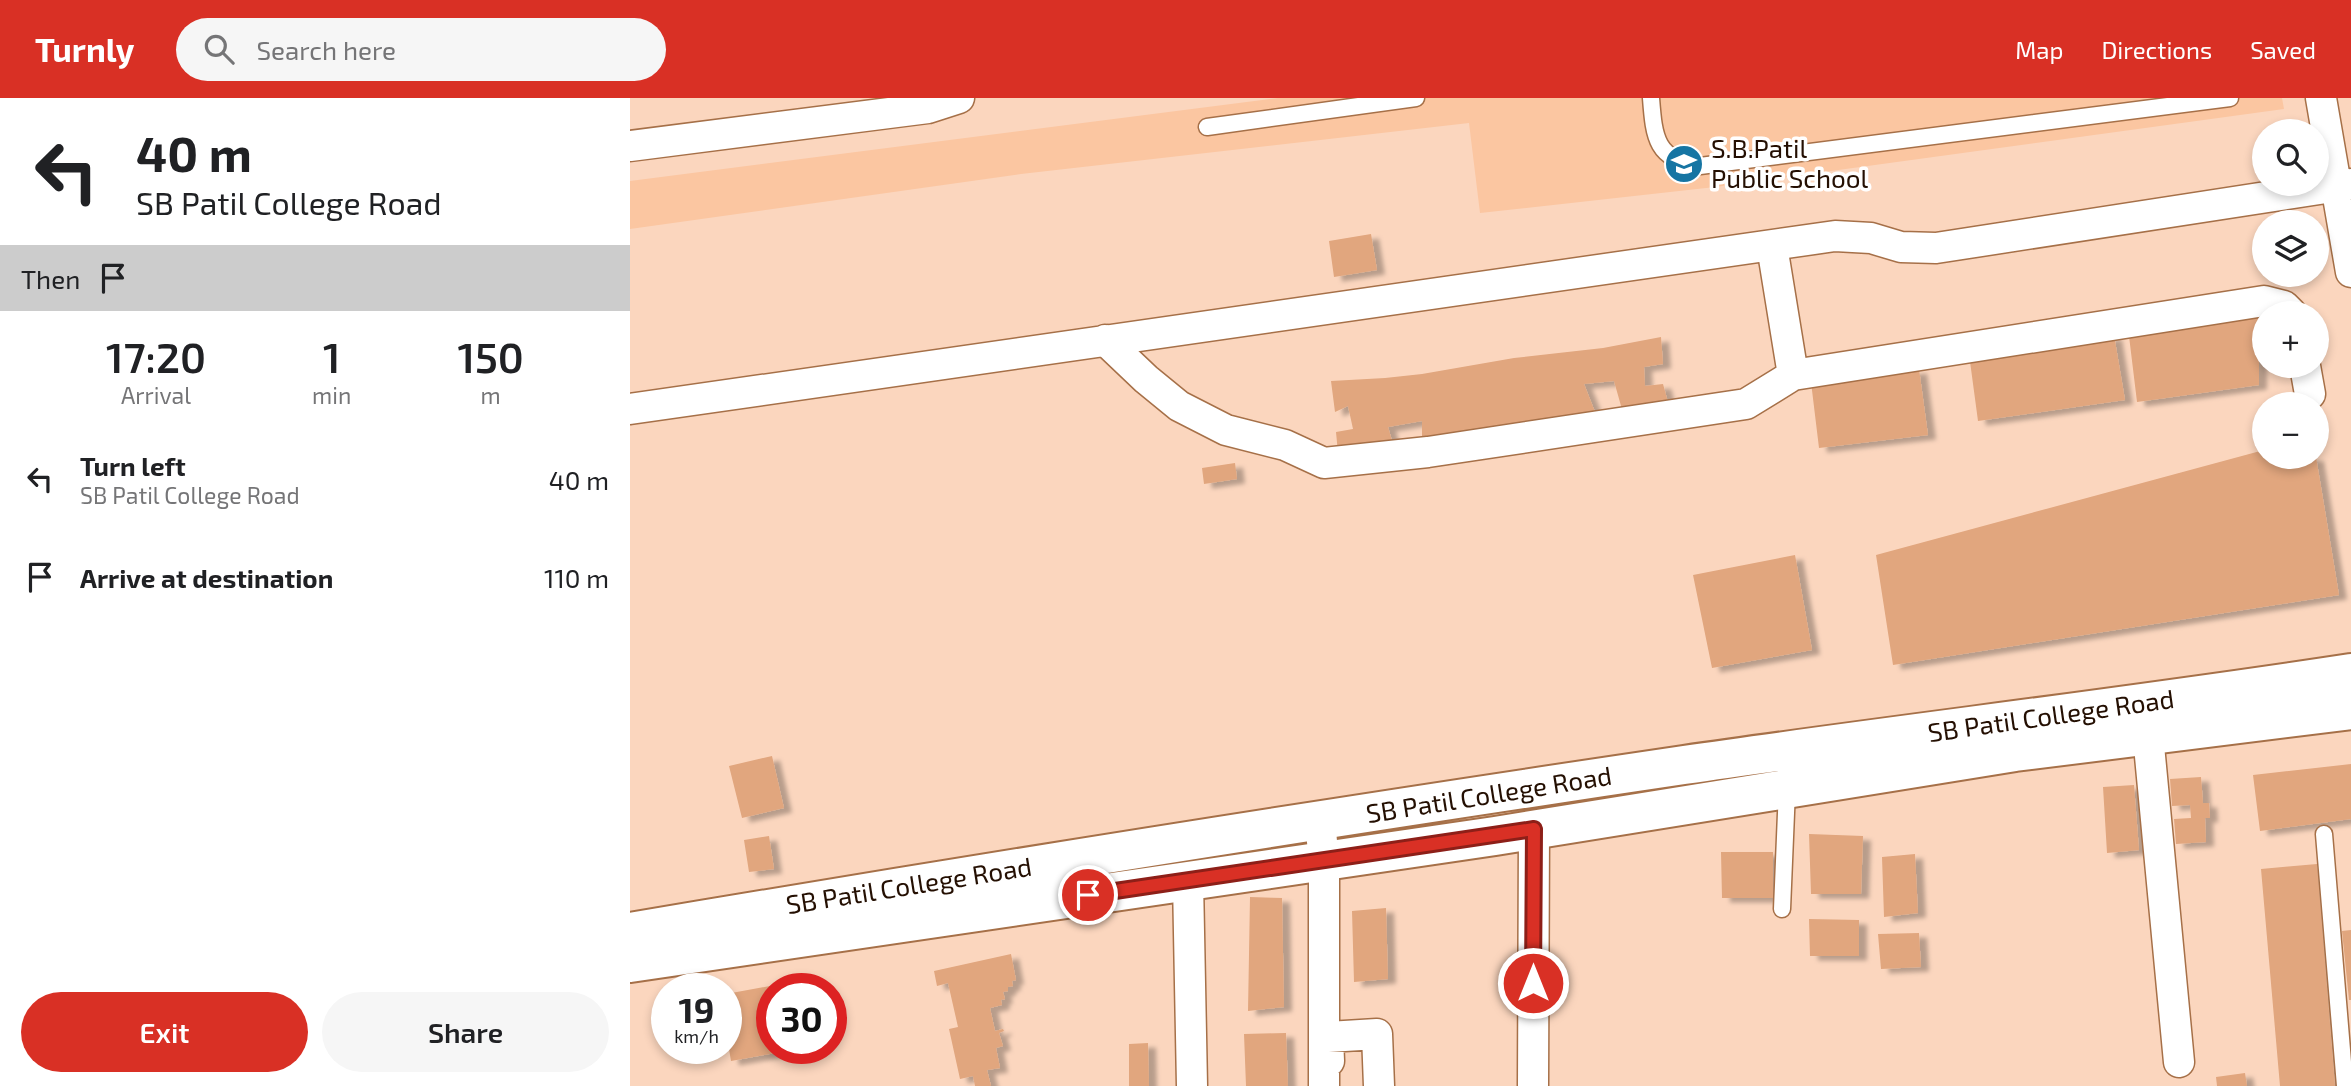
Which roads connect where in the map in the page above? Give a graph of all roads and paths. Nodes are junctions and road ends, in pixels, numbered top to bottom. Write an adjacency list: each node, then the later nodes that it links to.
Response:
1 (959, 98): 7 (street)
2 (1416, 98): 6 (lane)
3 (1651, 98): 4 (lane)
4 (2231, 98)
5 (2321, 98): 8 (street)
6 (1206, 127)
7 (630, 146)
8 (2344, 185): 9 (street); 10 (street)
9 (1772, 246): 12 (street); 13 (street)
10 (2351, 272)
11 (2252, 303): 13 (street)
12 (1105, 340): 13 (street); 14 (street)
13 (1793, 375)
14 (630, 408)
15 (2351, 673): 19 (street, SB Patil College Road)
16 (2351, 710): 17 (street, SB Patil College Road)
17 (2148, 735): 18 (street, SB Patil College Road); 28 (street)
18 (1787, 788): 20 (street, SB Patil College Road); 24 (lane)
19 (1320, 822): 22 (street); 25 (street, SB Patil College Road)
20 (1534, 829): 22 (street, SB Patil College Road); 33 (street)
21 (2324, 834): 34 (lane)
22 (1324, 861): 23 (street, SB Patil College Road); 27 (street)
23 (1188, 881): 26 (street, SB Patil College Road); 29 (street)
24 (1782, 909)
25 (630, 932)
26 (630, 963)
27 (1326, 1045): 30 (street); 31 (street); 32 (street)
28 (2179, 1062)
29 (1192, 1086)
30 (1324, 1086)
31 (1330, 1086)
32 (1379, 1086)
33 (1533, 1086)
34 (2345, 1086)

